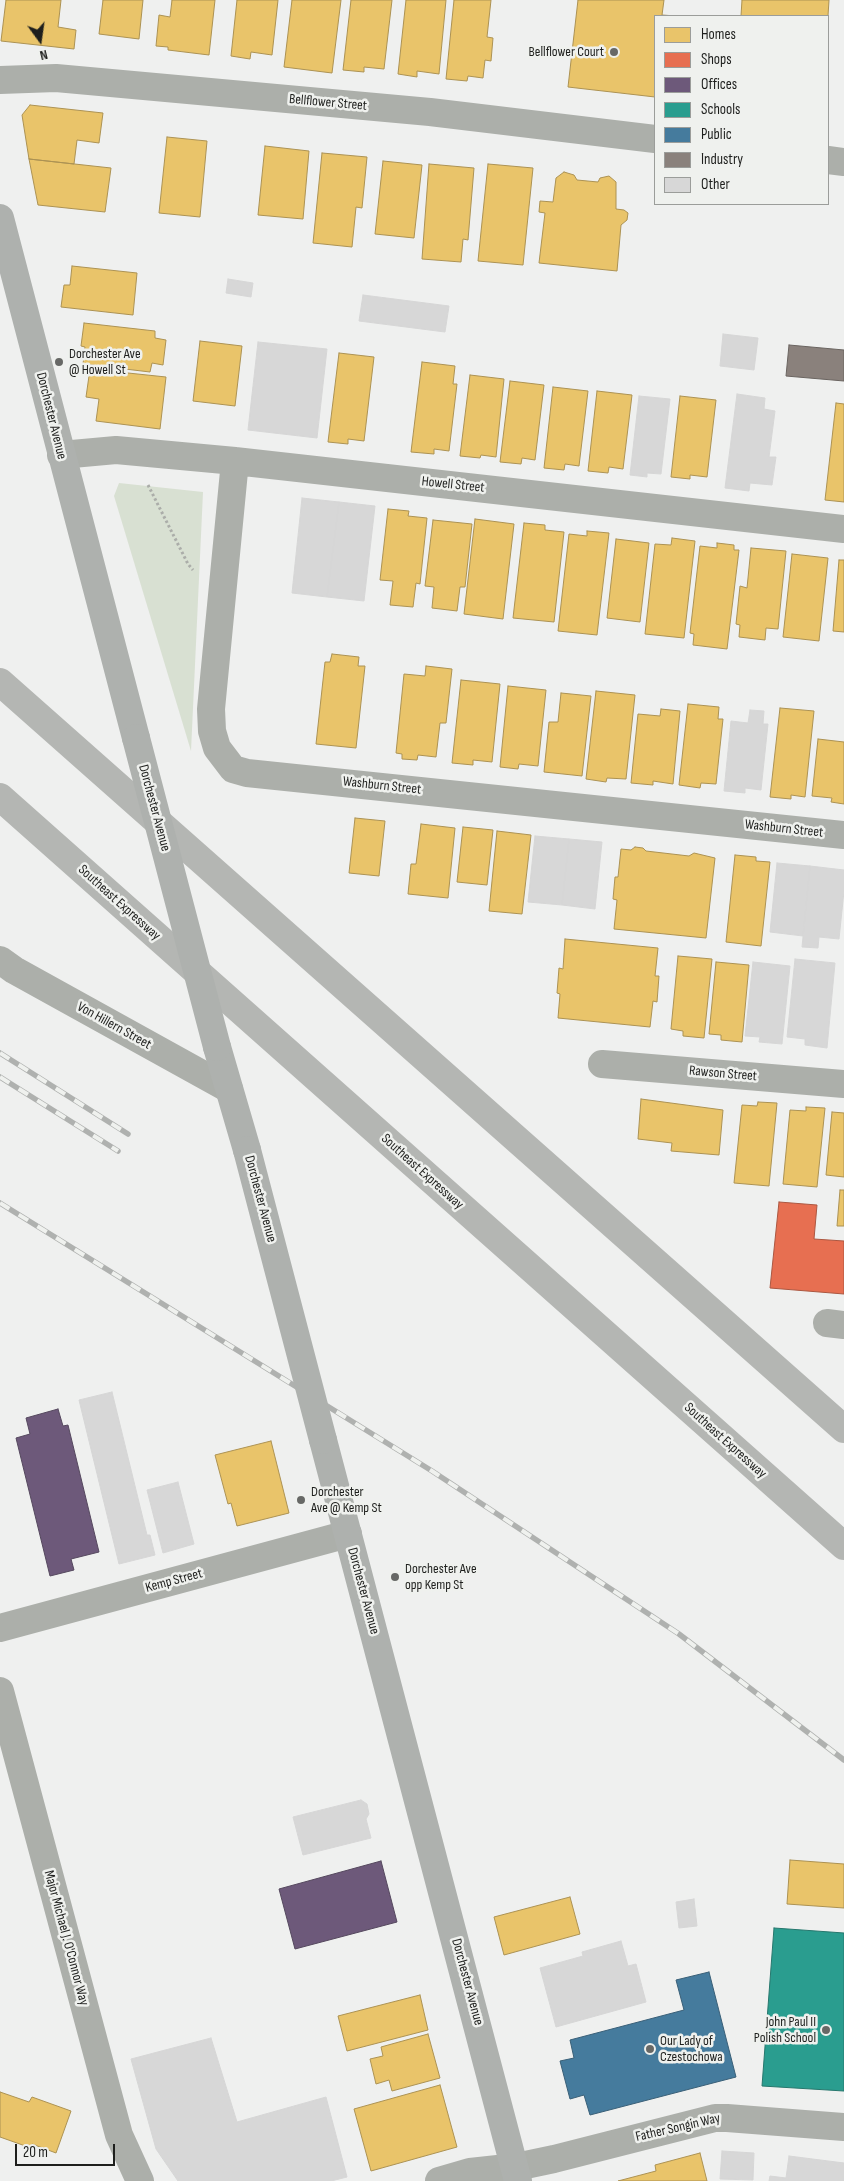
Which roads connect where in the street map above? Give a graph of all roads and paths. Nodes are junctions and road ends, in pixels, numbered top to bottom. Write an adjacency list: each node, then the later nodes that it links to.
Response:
1 (0, 80): 2 (street, Bellflower Street)
2 (654, 139)
3 (829, 160): 4 (street)
4 (844, 162)
5 (0, 218): 6 (main road, Dorchester Avenue)
6 (61, 455): 7 (street, Howell Street); 17 (main road, Dorchester Avenue, bridge)
7 (235, 461): 9 (street, Howell Street); 13 (street, Washburn Street)
8 (147, 483): 10 (path)
9 (844, 529)
10 (194, 571)
11 (0, 682): 18 (highway)
12 (0, 797): 20 (highway, Southeast Expressway)
13 (844, 835)
14 (0, 960): 17 (street, Von Hillern Street)
15 (602, 1064): 16 (street, Rawson Street)
16 (844, 1084)
17 (229, 1089): 19 (main road, Dorchester Avenue, bridge)
18 (844, 1428)
19 (348, 1534): 21 (street, Kemp Street); 24 (main road, Dorchester Avenue)
20 (844, 1546)
21 (0, 1628)
22 (0, 1691): 25 (street, Major Michael J. O'Connor Way)
23 (844, 2127): 24 (street, Father Songin Way)
24 (517, 2174): 26 (street)
25 (140, 2181)
26 (439, 2181)

